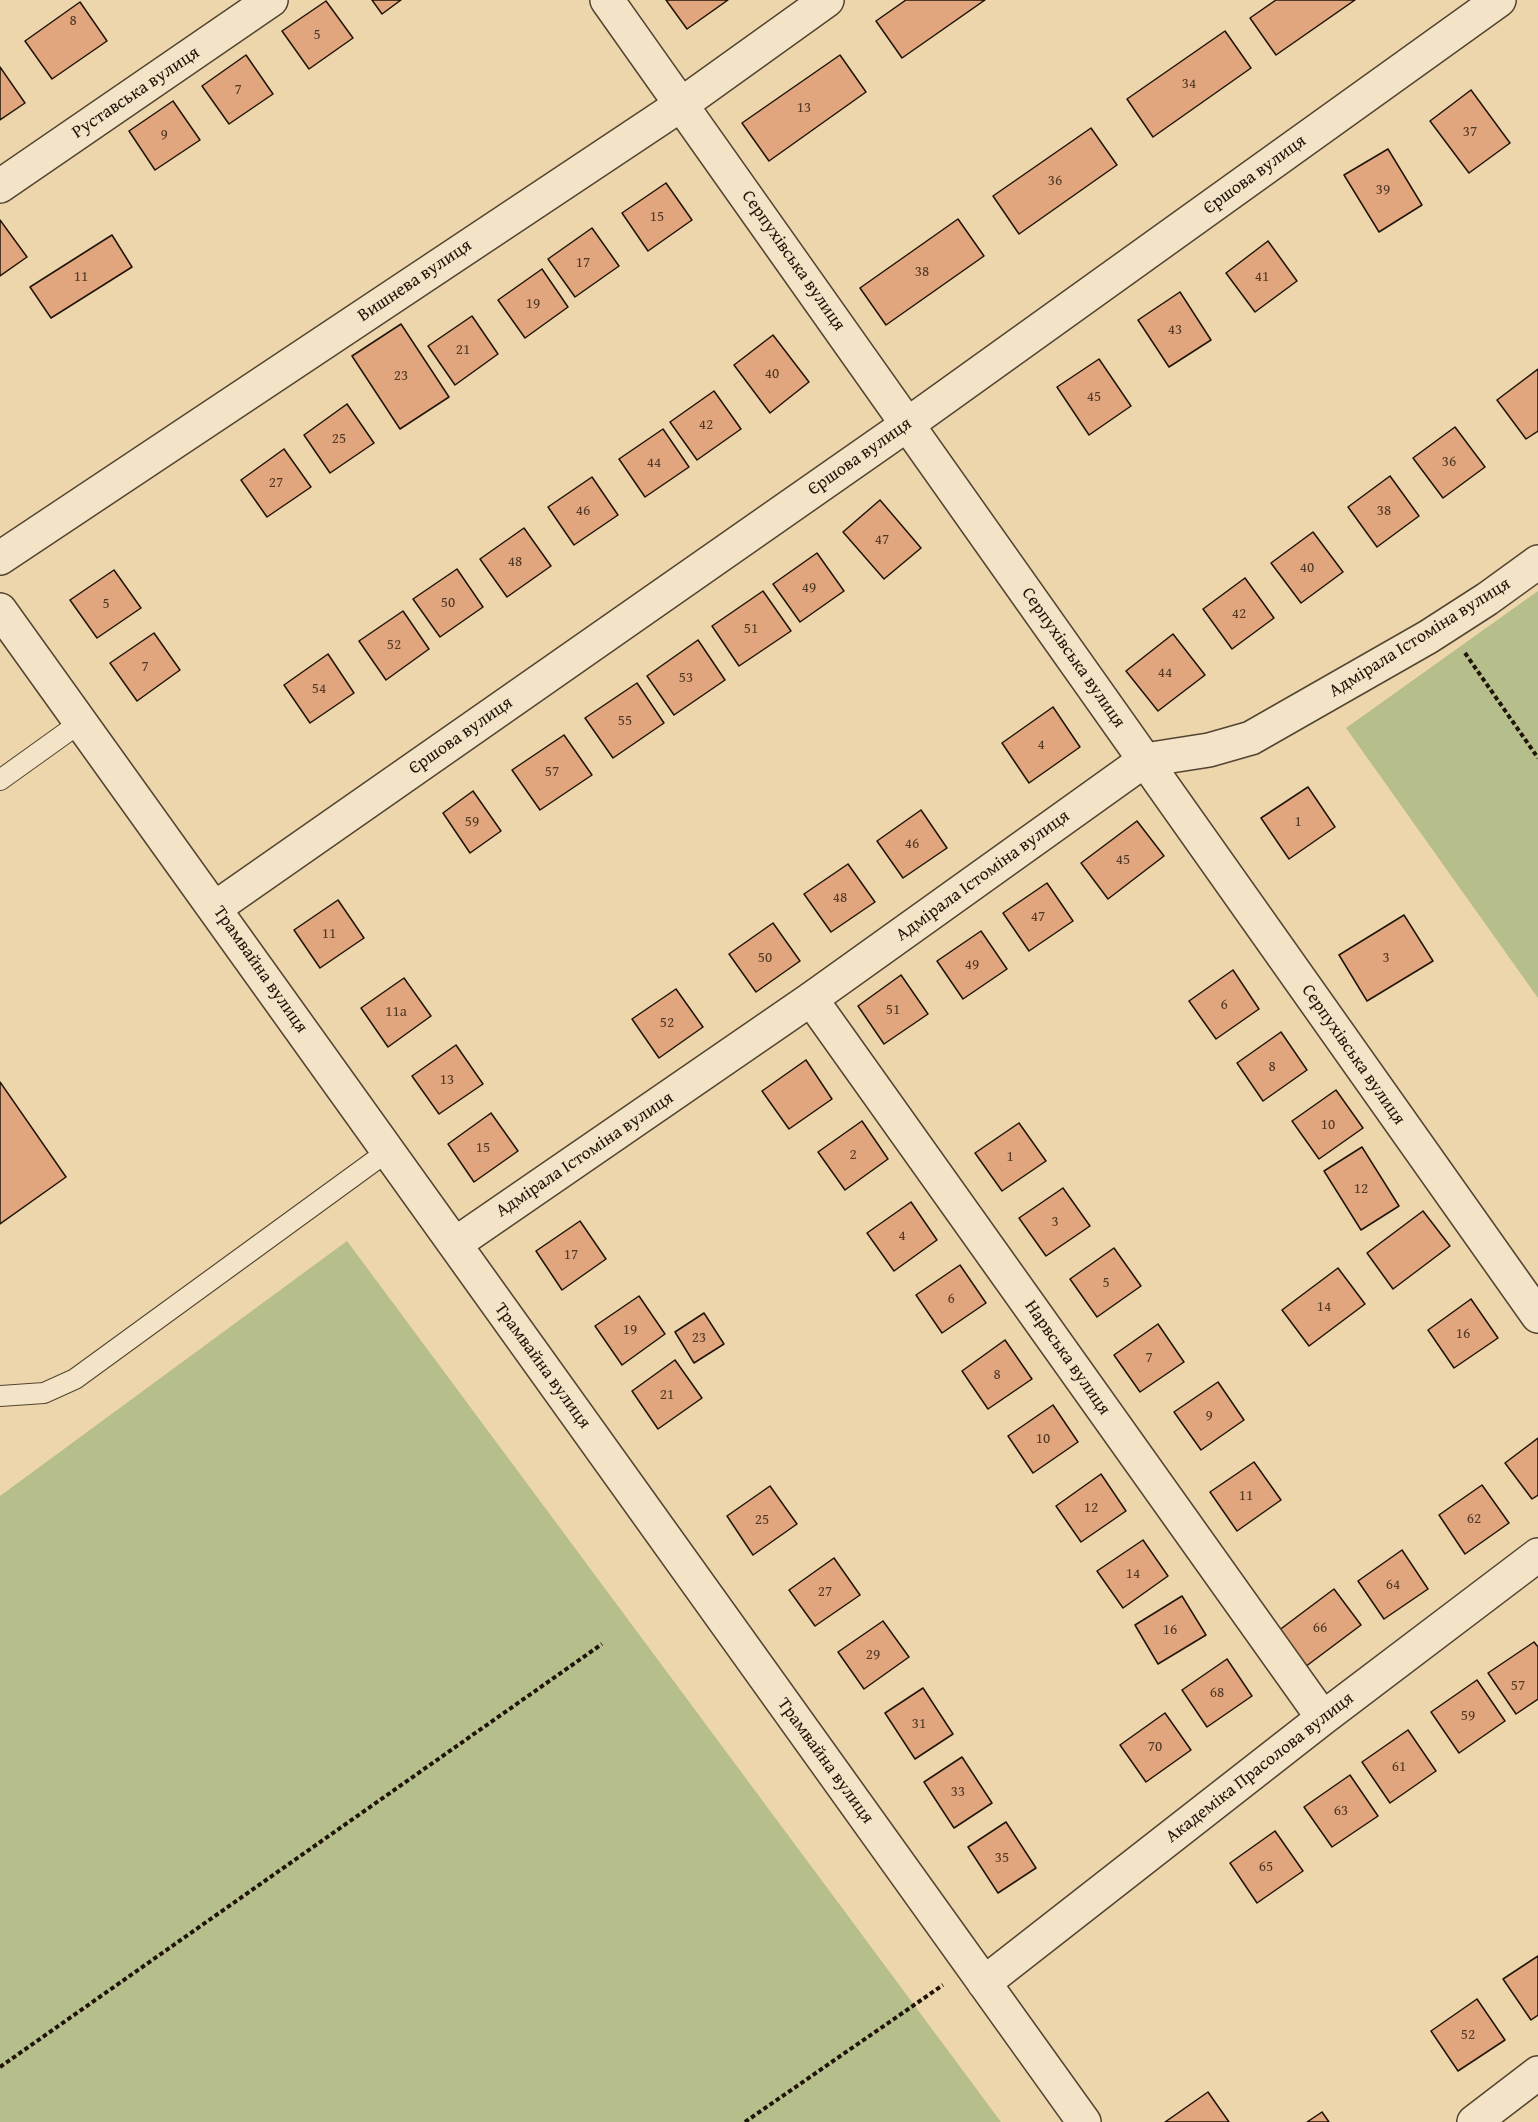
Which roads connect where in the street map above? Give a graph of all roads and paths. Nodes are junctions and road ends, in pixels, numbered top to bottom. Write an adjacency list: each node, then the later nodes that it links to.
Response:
1 (272, 0): 6 (street, Руставська вулиця)
2 (607, 0): 5 (street, Серпухівська вулиця)
3 (827, 0): 5 (street, Вишнева вулиця)
4 (1499, 0): 7 (street, Єршова вулиця)
5 (682, 104): 7 (street, Серпухівська вулиця); 8 (street, Вишнева вулиця)
6 (0, 186)
7 (908, 424): 14 (street, Серпухівська вулиця); 16 (street, Єршова вулиця)
8 (0, 558)
9 (1538, 562): 11 (street, Адмірала Істоміна вулиця)
10 (0, 610): 12 (street, Трамвайна вулиця)
11 (1446, 625): 13 (path); 14 (street, Адмірала Істоміна вулиця)
12 (81, 722): 15 (lane); 16 (street, Трамвайна вулиця)
13 (1538, 758)
14 (1145, 760): 17 (street, Адмірала Істоміна вулиця); 20 (street, Серпухівська вулиця)
15 (0, 780)
16 (215, 908): 18 (street, Трамвайна вулиця)
17 (811, 999): 19 (street, Адмірала Істоміна вулиця); 24 (street, Нарвська вулиця)
18 (388, 1151): 19 (street, Трамвайна вулиця); 21 (lane)
19 (455, 1244): 25 (street, Трамвайна вулиця)
20 (1538, 1316)
21 (0, 1396)
22 (1538, 1556): 24 (street, Академіка Прасолова вулиця)
23 (602, 1644): 26 (path)
24 (1323, 1718): 25 (street, Академіка Прасолова вулиця)
25 (978, 1974): 28 (path); 29 (street, Трамвайна вулиця)
26 (0, 2067)
27 (1538, 2073): 30 (street)
28 (745, 2122)
29 (1084, 2122)
30 (1474, 2122)

